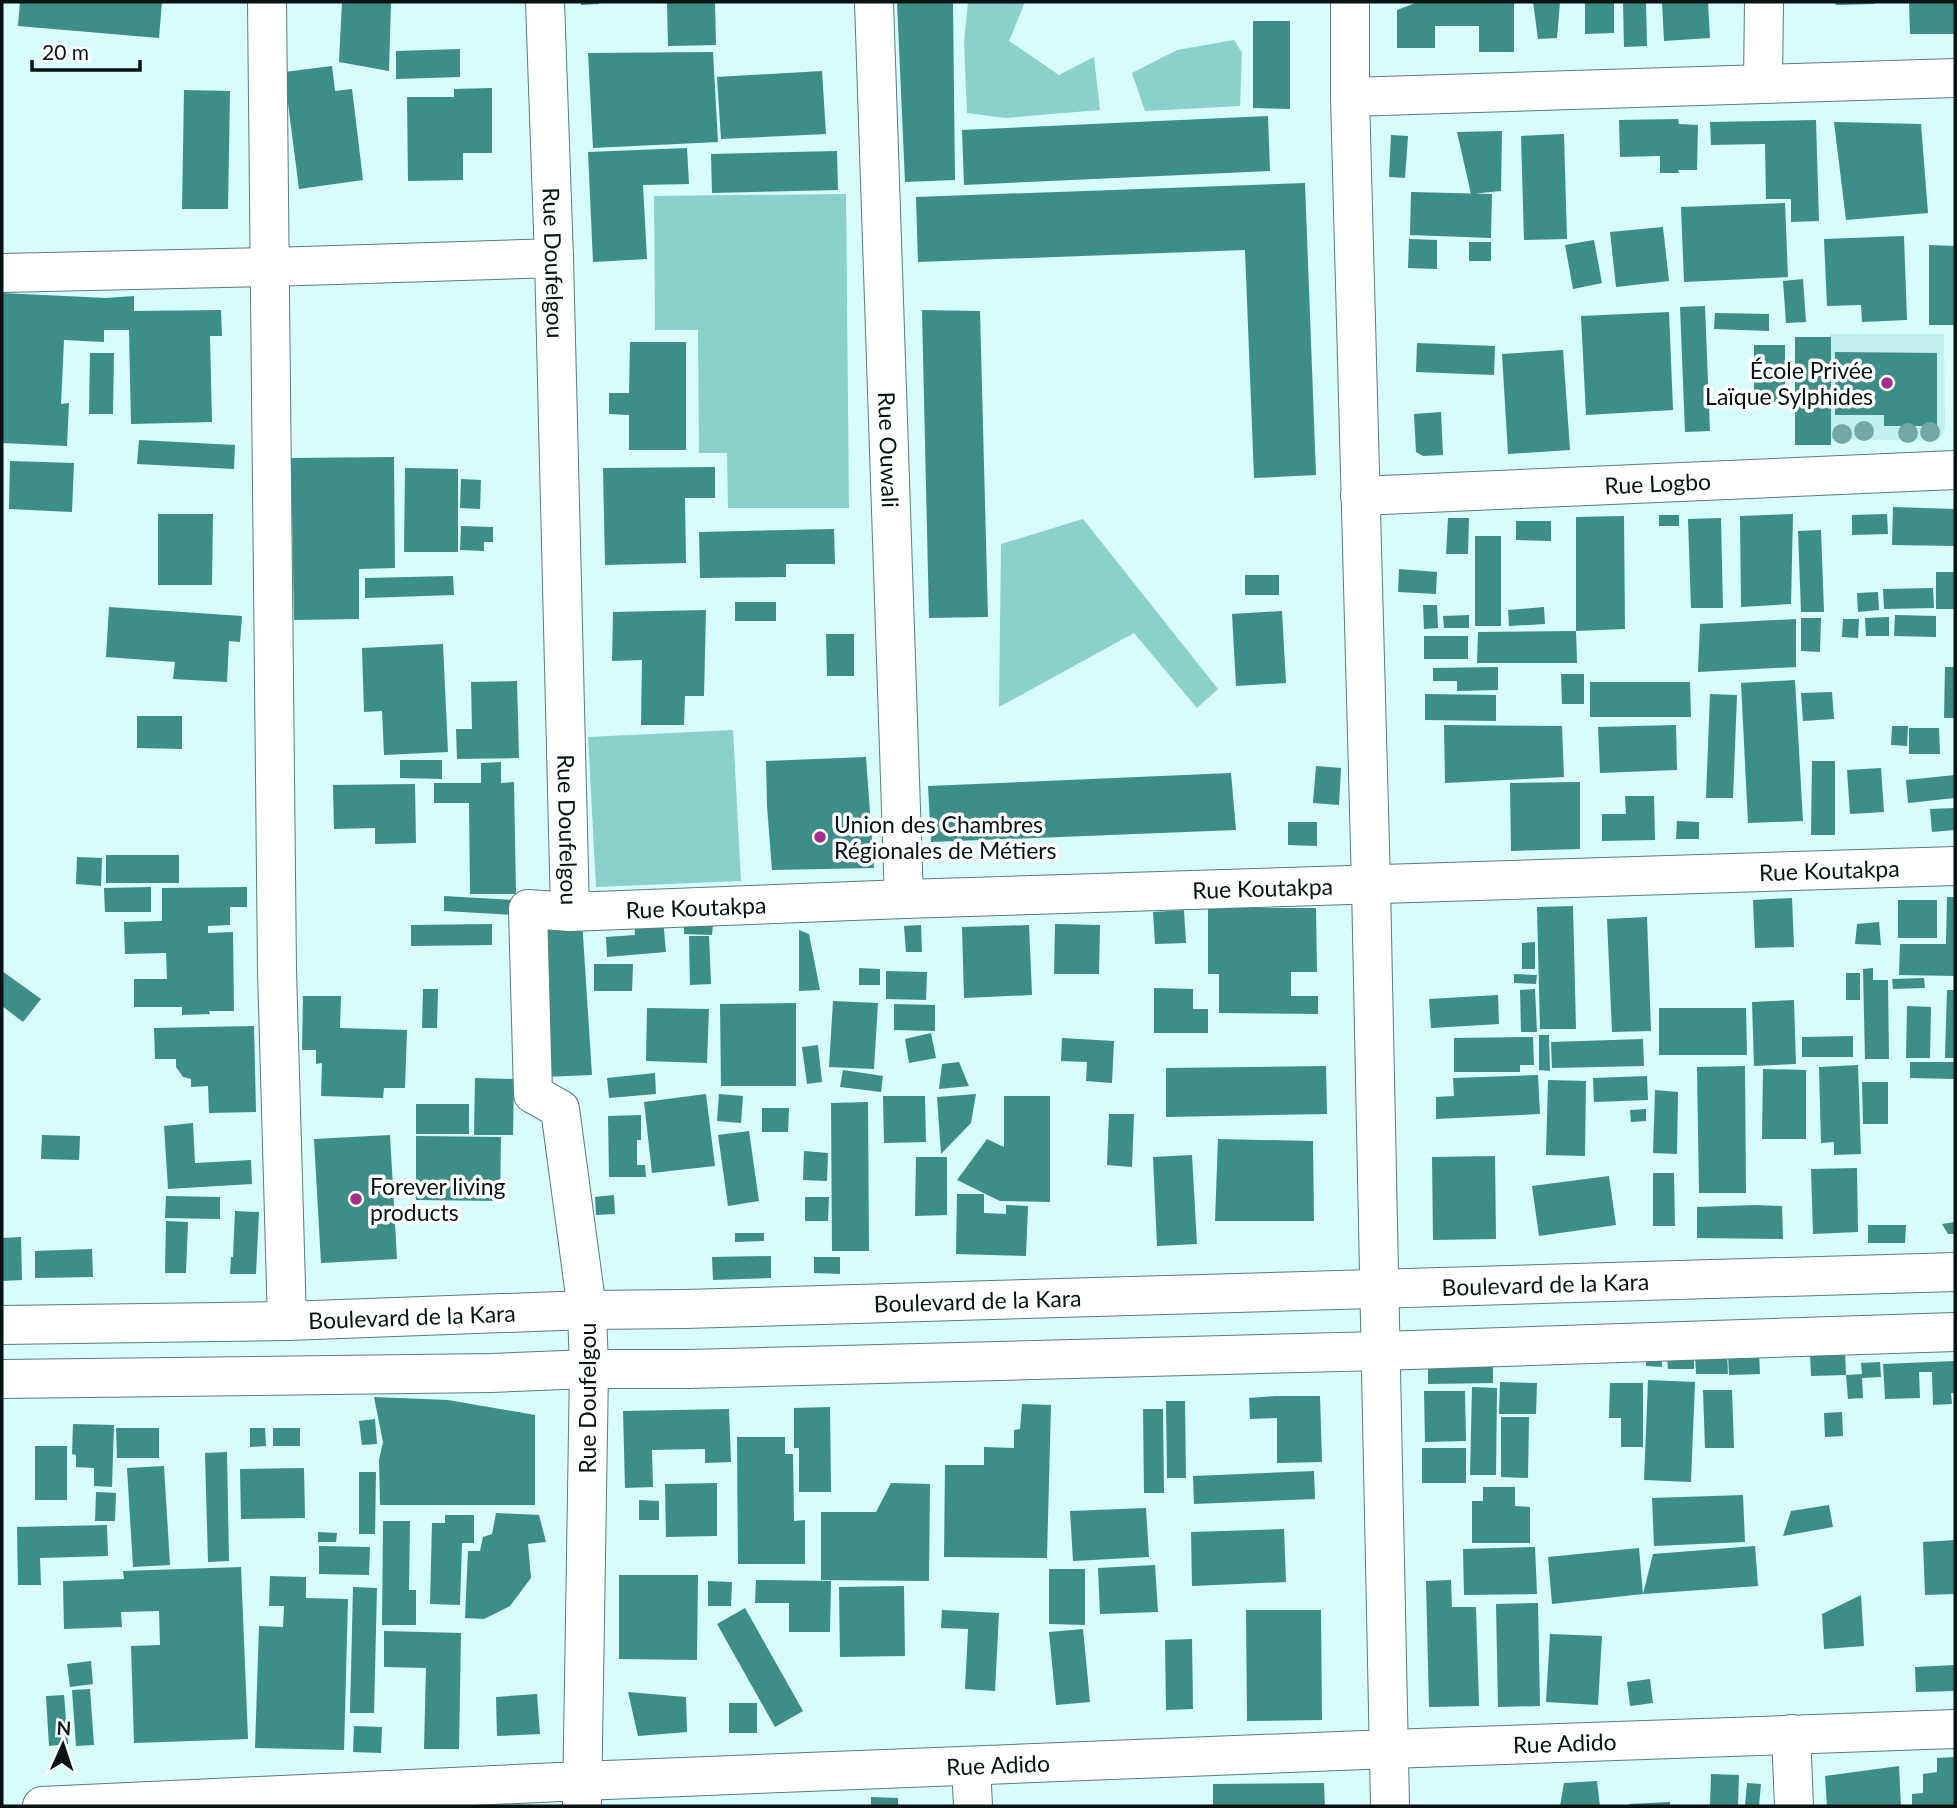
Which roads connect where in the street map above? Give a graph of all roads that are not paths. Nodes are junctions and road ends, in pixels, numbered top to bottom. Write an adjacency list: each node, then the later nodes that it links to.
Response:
1 (267, 2): 10 (street)
2 (545, 2): 9 (street, Rue Doufelgou)
3 (873, 2): 16 (street, Rue Ouwali)
4 (1349, 2): 8 (street)
5 (1764, 2): 7 (street)
6 (1955, 78): 7 (street)
7 (1763, 83): 8 (street)
8 (1350, 97): 13 (street)
9 (554, 258): 10 (street); 17 (street, Rue Doufelgou)
10 (271, 267): 11 (street); 21 (street)
11 (2, 273)
12 (1955, 470): 13 (street, Rue Logbo)
13 (1360, 496): 15 (street)
14 (1955, 866): 15 (street, Rue Koutakpa)
15 (1371, 885): 16 (street, Rue Koutakpa); 19 (street)
16 (904, 899): 17 (street, Rue Koutakpa)
17 (570, 912): 20 (street, Rue Doufelgou)
18 (1955, 1272): 19 (street, Boulevard de la Kara)
19 (1378, 1290): 20 (street, Boulevard de la Kara); 24 (street)
20 (587, 1310): 21 (street, Boulevard de la Kara); 25 (street, Rue Doufelgou)
21 (287, 1321): 22 (street, Boulevard de la Kara)
22 (2, 1325)
23 (1955, 1332): 24 (street)
24 (1380, 1351): 25 (street); 29 (street)
25 (589, 1369): 26 (street); 31 (street, Rue Doufelgou)
26 (2, 1379)
27 (1955, 1729): 28 (street, Rue Adido)
28 (1791, 1734): 29 (street, Rue Adido); 36 (street)
29 (1389, 1749): 30 (street, Rue Adido); 35 (street)
30 (971, 1766): 31 (street, Rue Adido); 34 (street)
31 (582, 1794): 32 (street, Rue Adido)
32 (187, 1803): 33 (street, Rue Adido)
33 (42, 1806)
34 (973, 1806)
35 (1390, 1806)
36 (1794, 1806)

